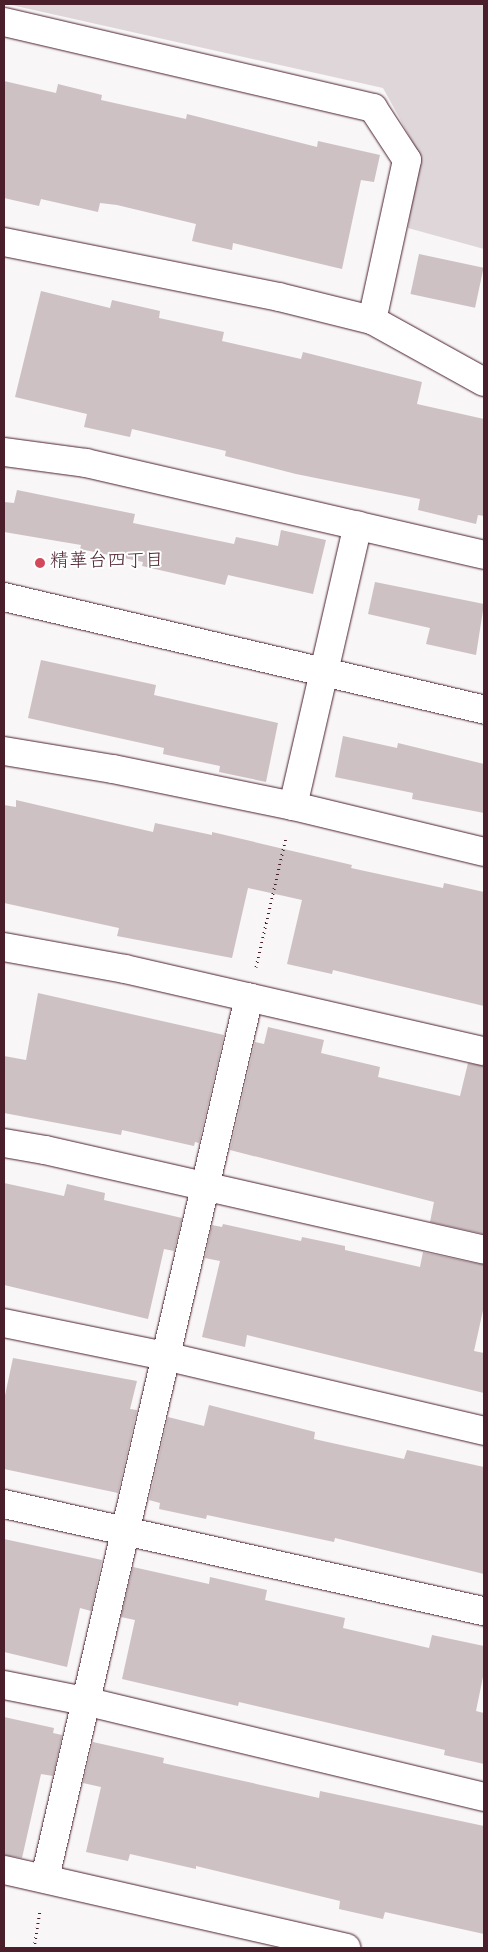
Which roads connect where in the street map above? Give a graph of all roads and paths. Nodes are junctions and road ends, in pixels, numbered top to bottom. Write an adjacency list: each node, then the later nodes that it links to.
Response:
1 (4, 22): 3 (street)
2 (4, 242): 3 (street)
3 (372, 320): 4 (street)
4 (484, 382)
5 (4, 452): 6 (street)
6 (358, 525): 7 (street); 9 (street)
7 (484, 555)
8 (4, 597): 9 (street)
9 (322, 672): 10 (street); 12 (street)
10 (484, 710)
11 (4, 751): 12 (street)
12 (293, 806): 13 (street); 15 (path)
13 (484, 852)
14 (4, 947): 15 (street)
15 (249, 997): 16 (street); 18 (street)
16 (484, 1051)
17 (4, 1143): 18 (street)
18 (204, 1185): 19 (street); 21 (street)
19 (484, 1250)
20 (4, 1323): 21 (street)
21 (164, 1356): 22 (street); 24 (street)
22 (484, 1430)
23 (4, 1504): 24 (street)
24 (124, 1530): 25 (street); 27 (street)
25 (484, 1611)
26 (4, 1685): 27 (street)
27 (84, 1701): 28 (street); 30 (street)
28 (484, 1797)
29 (4, 1870): 30 (street)
30 (45, 1878): 31 (street)
31 (346, 1948)

